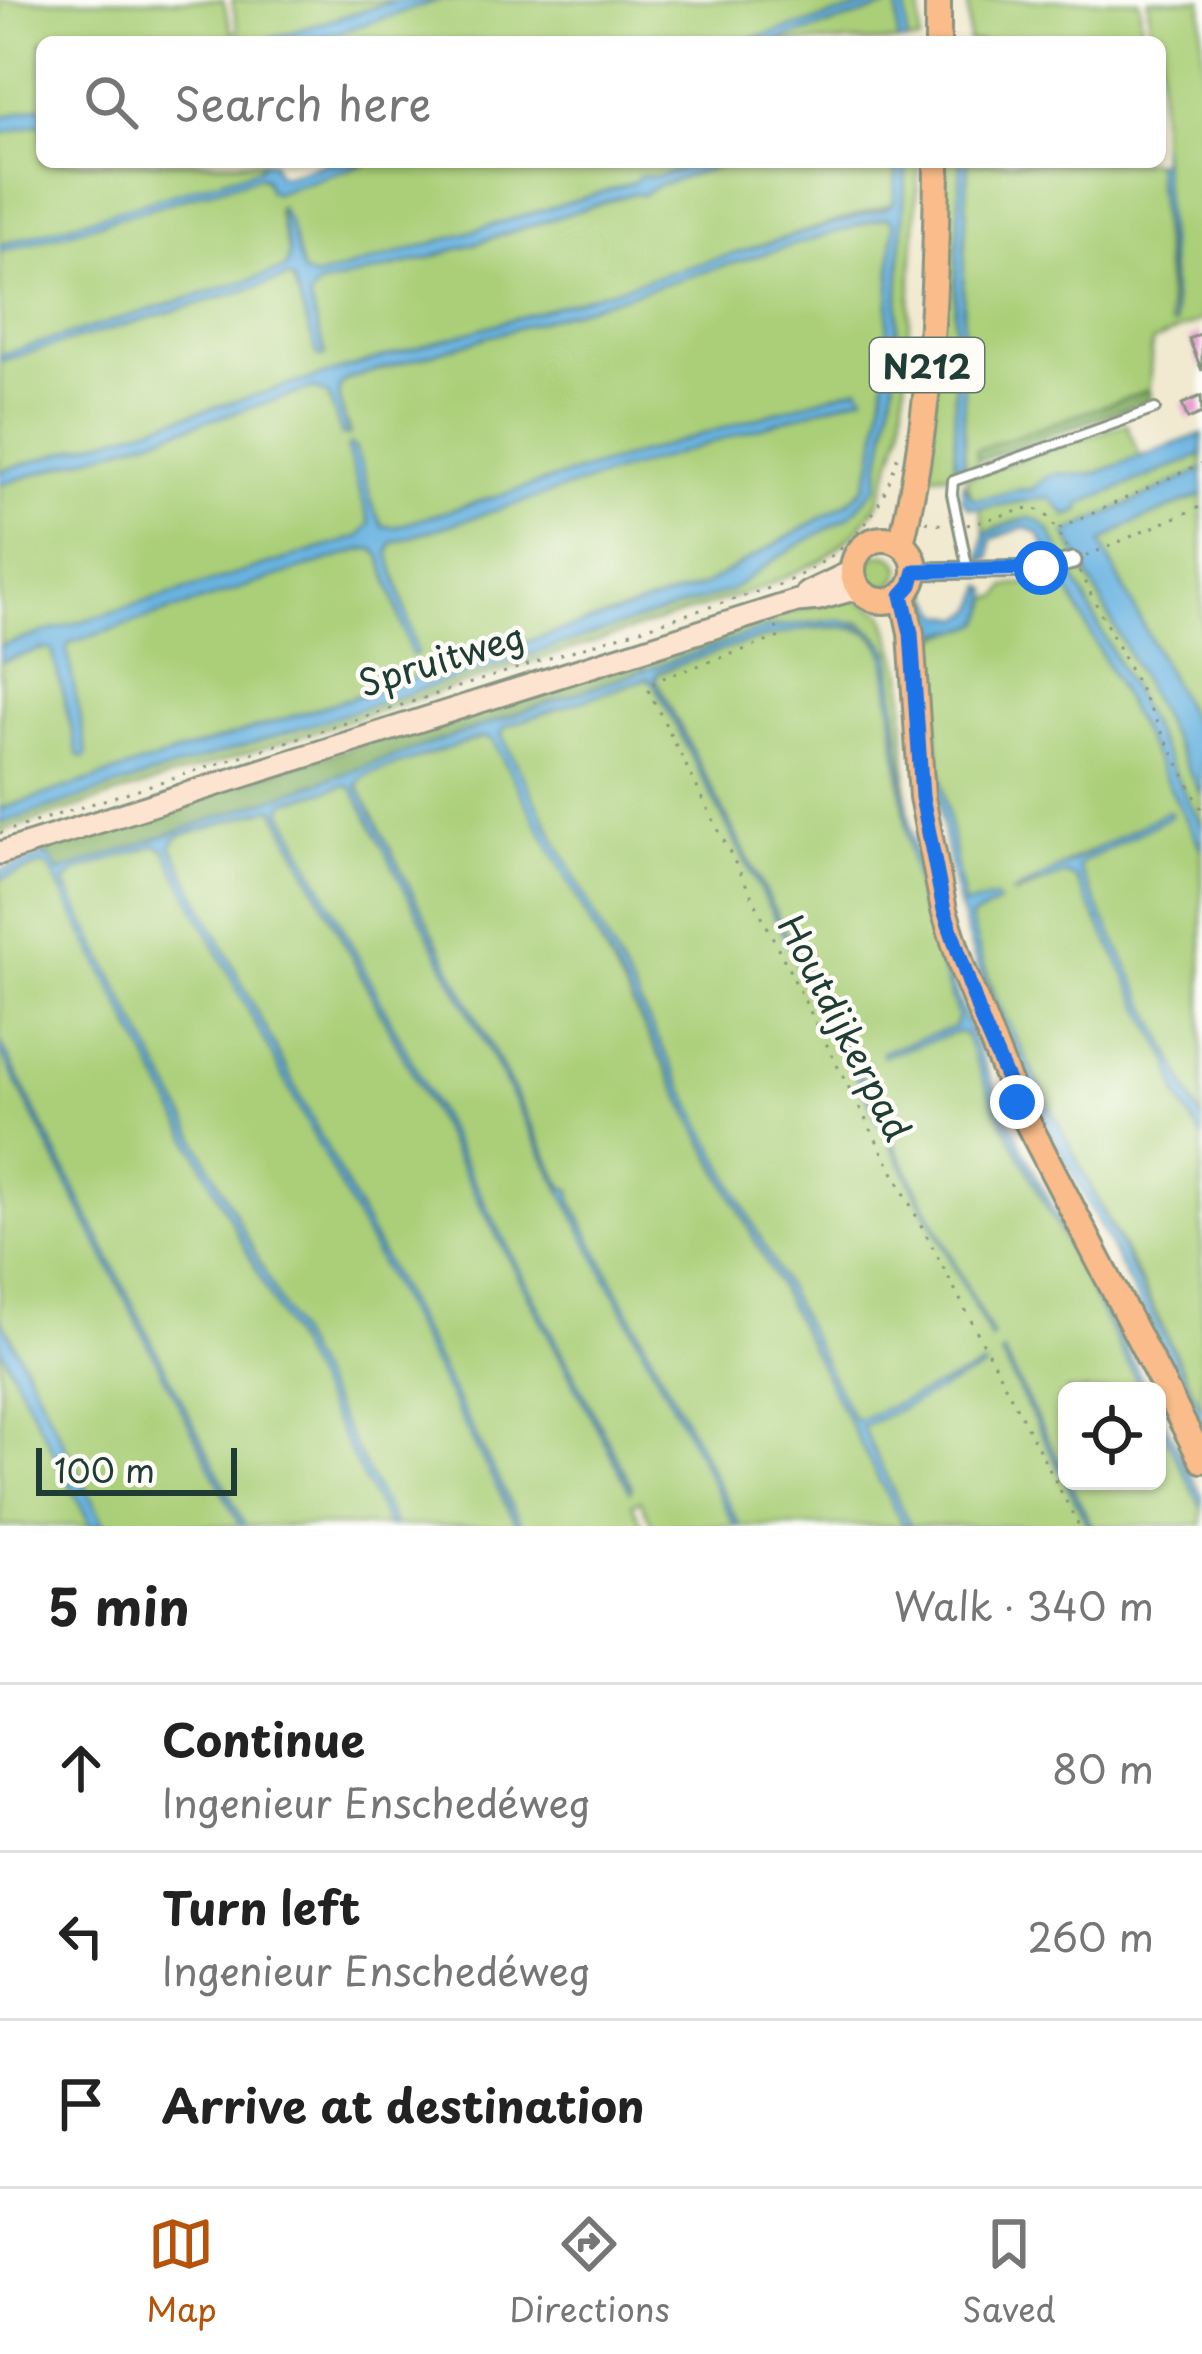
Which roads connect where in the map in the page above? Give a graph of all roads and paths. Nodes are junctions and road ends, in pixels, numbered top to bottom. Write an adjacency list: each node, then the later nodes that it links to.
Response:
1 (938, 0): 2 (main road)
2 (938, 36)
3 (937, 168): 10 (main road, N212)
4 (1155, 409): 8 (lane)
5 (902, 440): 18 (path, Spruitweg)
6 (1202, 464): 9 (path)
7 (1202, 506): 11 (path)
8 (958, 527): 9 (path); 13 (lane)
9 (1057, 530): 11 (path)
10 (894, 542): 12 (main road); 14 (main road)
11 (1076, 560): 13 (street); 17 (path)
12 (915, 571): 13 (street); 15 (main road)
13 (969, 572)
14 (856, 580): 15 (main road); 19 (main road, Spruitweg)
15 (894, 598): 20 (main road)
16 (775, 623): 21 (path, Houtdijkerpad)
17 (1202, 810)
18 (0, 833)
19 (0, 853)
20 (1202, 1460)
21 (1078, 1526)

